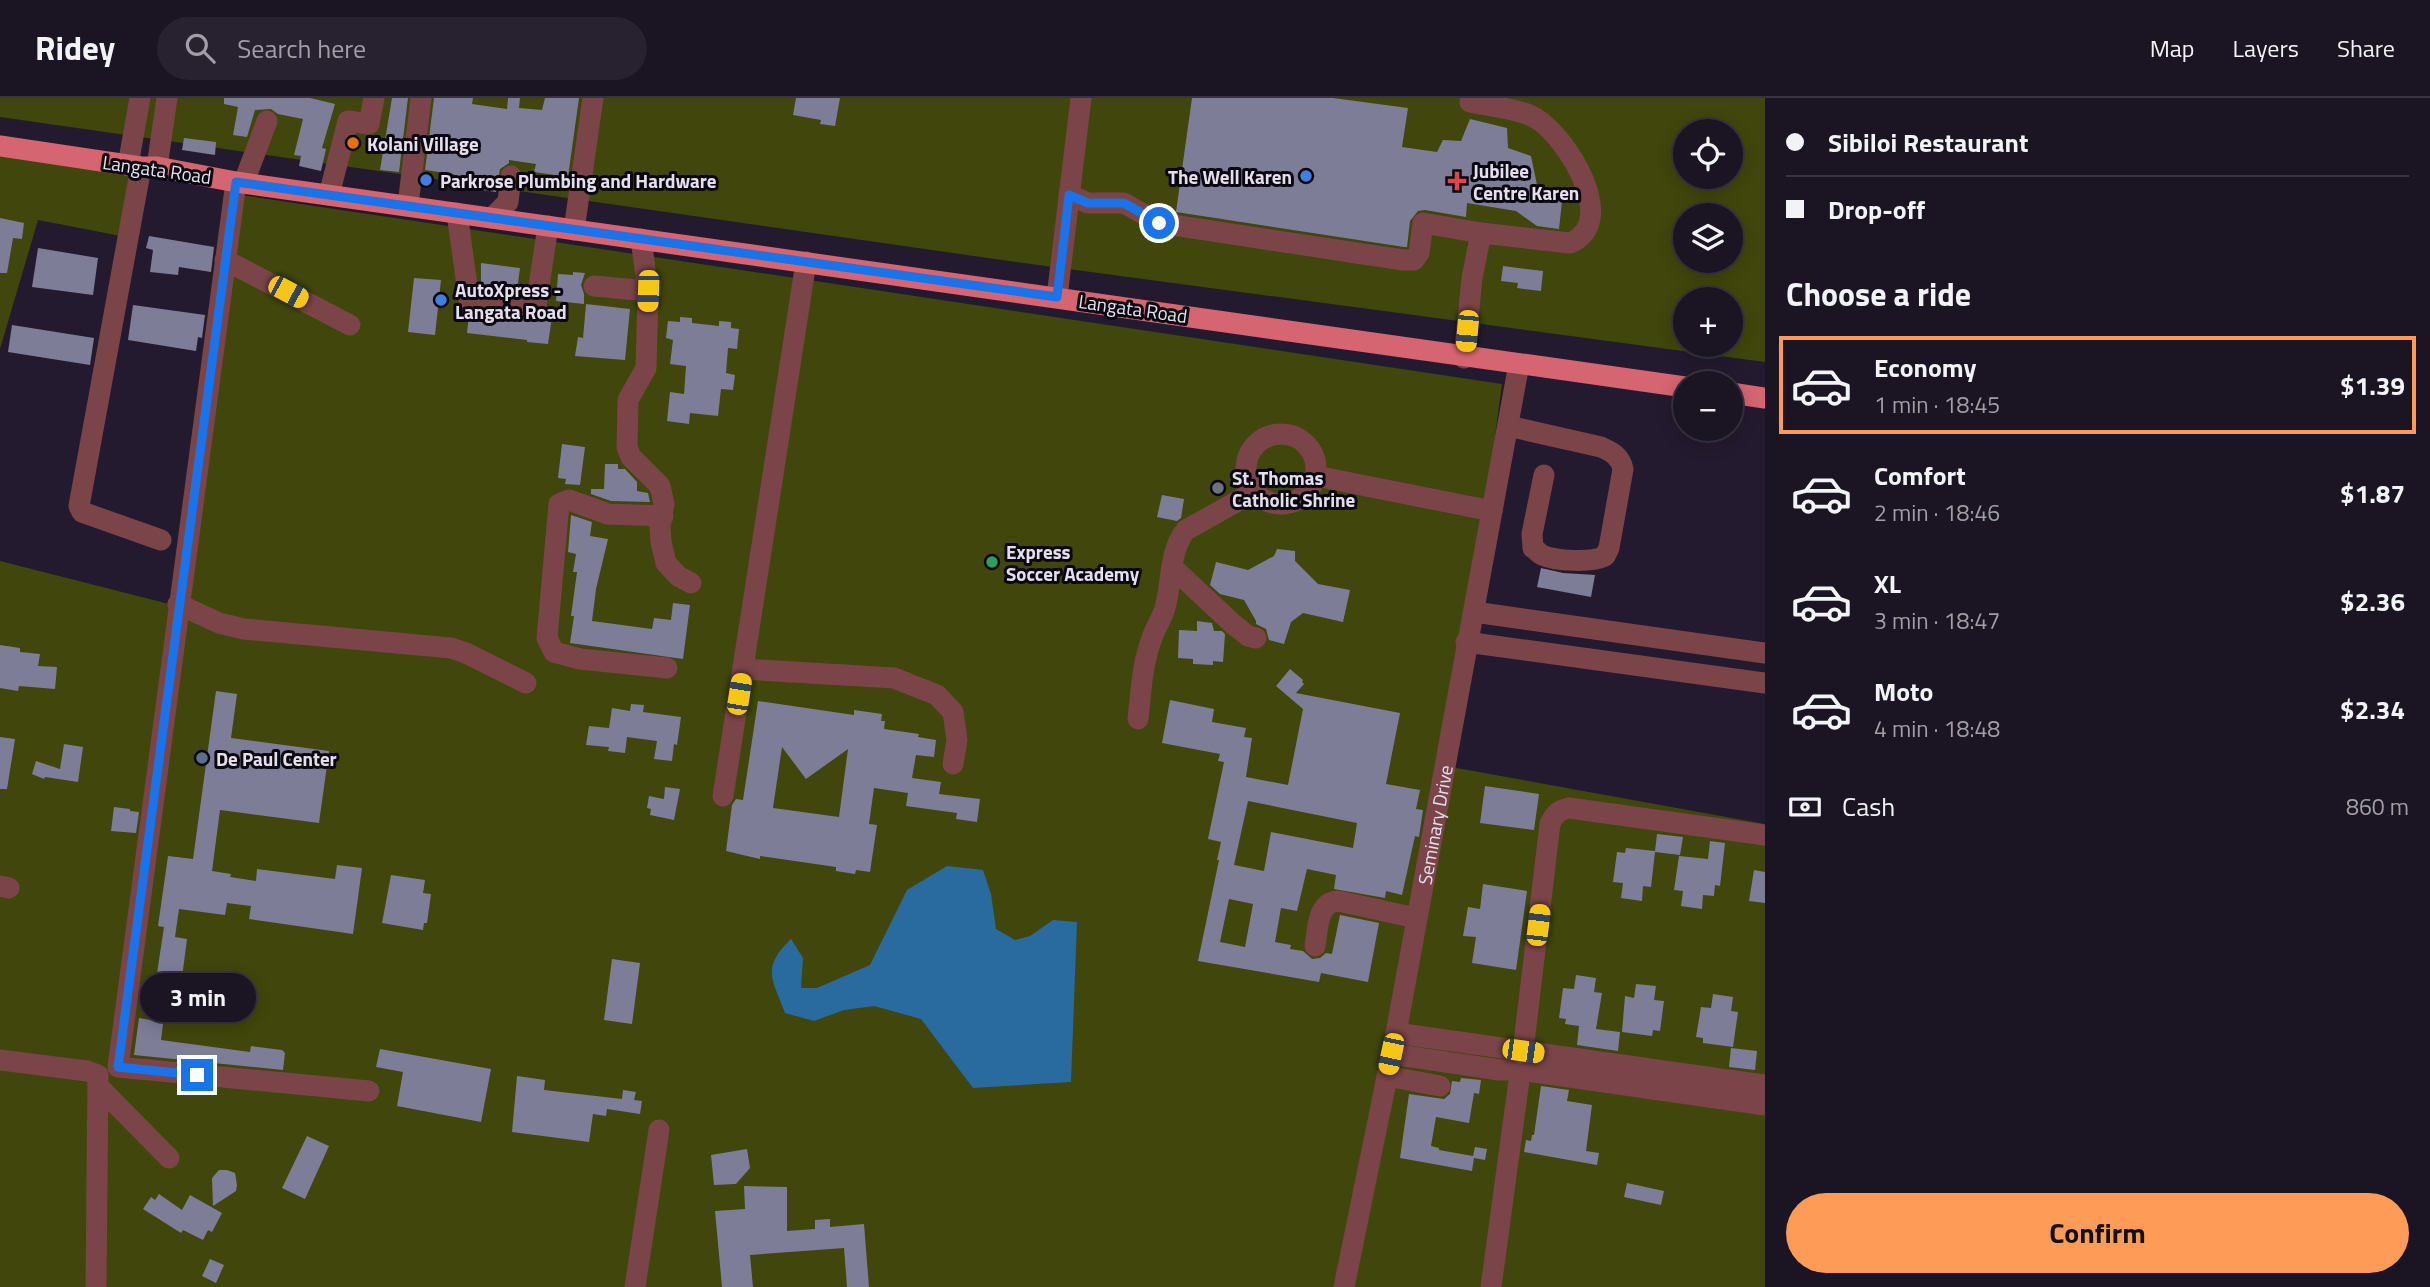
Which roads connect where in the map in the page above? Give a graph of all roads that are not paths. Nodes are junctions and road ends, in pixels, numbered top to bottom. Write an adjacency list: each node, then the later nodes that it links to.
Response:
1 (140, 98): 10 (street)
2 (167, 98): 10 (street)
3 (374, 98): 12 (street)
4 (421, 98): 14 (street)
5 (593, 98): 18 (street)
6 (1081, 98): 13 (street)
7 (1470, 102): 19 (street)
8 (267, 121): 11 (street)
9 (0, 146): 10 (main road, Langata Road)
10 (142, 166): 11 (main road, Langata Road); 38 (street)
11 (240, 182): 12 (main road, Langata Road); 21 (street)
12 (329, 195): 14 (main road, Langata Road)
13 (1069, 195): 19 (street); 25 (street)
14 (408, 205): 15 (main road, Langata Road)
15 (457, 213): 16 (main road, Langata Road); 17 (street)
16 (492, 218): 17 (main road, Langata Road); 17 (street)
17 (538, 224): 18 (main road, Langata Road)
18 (574, 230): 20 (main road, Langata Road)
19 (1481, 233): 27 (street)
20 (641, 239): 22 (main road, Langata Road); 24 (street)
21 (225, 260): 26 (street); 41 (street)
22 (806, 262): 25 (main road, Langata Road); 49 (street)
23 (594, 286): 24 (street)
24 (648, 291): 37 (street)
25 (1057, 297): 27 (main road, Langata Road)
26 (350, 325)
27 (1464, 358): 28 (main road, Langata Road)
28 (1518, 364): 29 (main road, Langata Road); 32 (street, Seminary Drive)
29 (1673, 385)
30 (1743, 395): 31 (main road)
31 (1765, 398)
32 (1508, 426): 33 (street); 36 (street, Seminary Drive)
33 (1544, 475)
34 (1316, 476): 35 (street); 35 (street); 36 (street)
35 (1254, 492): 39 (street)
36 (1492, 511): 42 (street, Seminary Drive)
37 (663, 516): 40 (street); 48 (street)
38 (161, 540)
39 (1172, 568): 44 (street); 52 (street)
40 (691, 583)
41 (178, 604): 50 (street); 66 (street)
42 (1474, 612): 43 (street); 45 (street, Seminary Drive)
43 (1578, 626): 46 (street); 47 (street)
44 (1256, 638)
45 (1466, 642): 47 (street); 56 (street, Seminary Drive)
46 (1765, 653)
47 (1573, 657): 51 (street)
48 (667, 668)
49 (743, 668): 53 (street); 54 (street)
50 (526, 682)
51 (1765, 683)
52 (1138, 719)
53 (953, 764)
54 (723, 796)
55 (1765, 835): 61 (street)
56 (1416, 918): 57 (street); 58 (street, Seminary Drive)
57 (1314, 946)
58 (1395, 1033): 59 (street, Seminary Drive); 61 (street)
59 (1391, 1054): 61 (street); 62 (street, Seminary Drive)
60 (0, 1060): 65 (street)
61 (1522, 1060): 63 (street); 67 (street); 73 (street)
62 (1387, 1076): 64 (street); 72 (street, Seminary Drive)
63 (1765, 1085)
64 (1440, 1086)
65 (100, 1088): 69 (street); 70 (street)
66 (369, 1090)
67 (1765, 1105)
68 (659, 1130): 71 (street)
69 (169, 1158)
70 (96, 1287)
71 (635, 1287)
72 (1344, 1287)
73 (1491, 1287)

